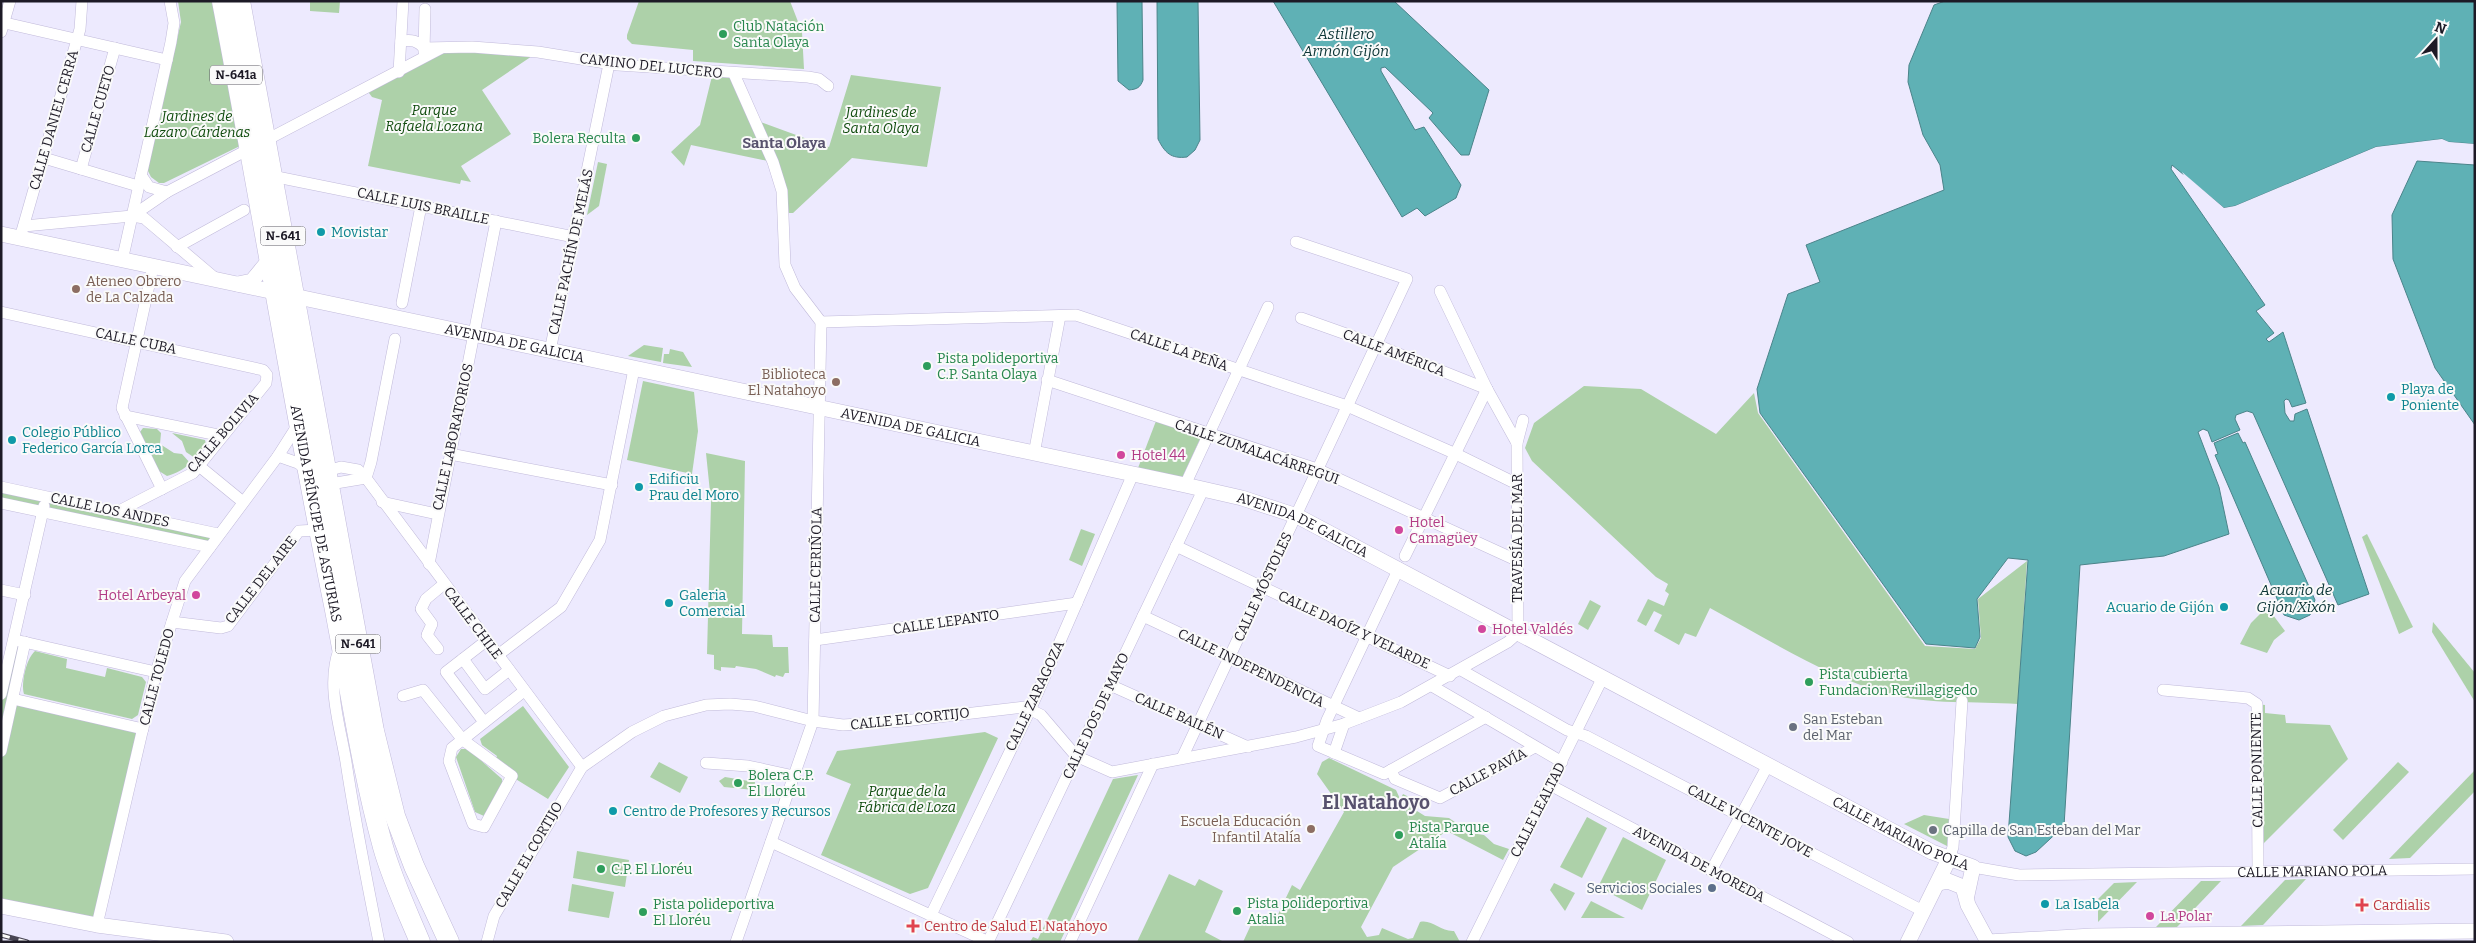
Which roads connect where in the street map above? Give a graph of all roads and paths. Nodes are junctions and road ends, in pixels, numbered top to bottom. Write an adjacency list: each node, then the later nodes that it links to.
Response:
1 (10, 1): 8 (street)
2 (82, 1): 9 (street, CALLE DANIEL CERRA)
3 (170, 1): 13 (street)
4 (222, 1): 19 (highway, AVENIDA PRÍNCIPE DE ASTURIAS / N-641a)
5 (240, 1): 19 (highway, AVENIDA PRÍNCIPE DE ASTURIAS / N-641)
6 (404, 1): 10 (street)
7 (425, 9): 12 (street)
8 (2, 25): 9 (street)
9 (77, 40): 11 (street); 18 (street, CALLE DANIEL CERRA)
10 (402, 41): 12 (street); 15 (street)
11 (115, 48): 13 (street); 20 (street, CALLE CUETO)
12 (424, 53): 14 (street, CAMINO DEL LUCERO); 15 (street, CAMINO DEL LUCERO)
13 (167, 60): 21 (street)
14 (610, 64): 16 (street, CAMINO DEL LUCERO); 29 (street, CALLE PACHÍN DE MELÁS)
15 (399, 72): 19 (street, CAMINO DEL LUCERO)
16 (734, 74): 17 (street, CAMINO DEL LUCERO); 44 (street)
17 (828, 86)
18 (44, 158): 20 (street); 27 (street, CALLE DANIEL CERRA)
19 (261, 158): 22 (street, CAMINO DEL LUCERO); 23 (street, CALLE LUIS BRAILLE); 32 (highway, AVENIDA PRÍNCIPE DE ASTURIAS / N-641); 38 (highway, AVENIDA PRÍNCIPE DE ASTURIAS / N-641)
20 (81, 169): 21 (street)
21 (140, 180): 22 (street); 25 (street)
22 (167, 192): 25 (street, CAMINO DEL LUCERO)
23 (421, 206): 26 (street, CALLE LUIS BRAILLE); 39 (street)
24 (244, 210): 31 (street)
25 (132, 216): 27 (street); 31 (street); 33 (street)
26 (496, 221): 29 (street, CALLE LUIS BRAILLE); 45 (street, CALLE LABORATORIOS)
27 (22, 232): 28 (street, AVENIDA DE GALICIA); 33 (street, AVENIDA DE GALICIA)
28 (1, 234)
29 (574, 237): 49 (street, CALLE PACHÍN DE MELÁS)
30 (1296, 242): 48 (street, CALLE MÓSTOLES)
31 (177, 247): 35 (street)
32 (271, 258): 36 (street); 38 (highway, AVENIDA PRÍNCIPE DE ASTURIAS)
33 (122, 261): 34 (street, AVENIDA DE GALICIA)
34 (153, 267): 35 (street, AVENIDA DE GALICIA); 47 (street)
35 (217, 280): 36 (street, AVENIDA DE GALICIA)
36 (237, 284): 38 (street, AVENIDA DE GALICIA)
37 (1440, 290): 54 (street, TRAVESÍA DEL MAR)
38 (286, 295): 45 (street, AVENIDA DE GALICIA); 55 (highway, AVENIDA PRÍNCIPE DE ASTURIAS / N-641); 60 (highway, AVENIDA PRÍNCIPE DE ASTURIAS / N-641)
39 (402, 304)
40 (1268, 307): 51 (street)
41 (1, 312): 47 (street, CALLE CUBA)
42 (1060, 316): 44 (street, CALLE LA PEÑA); 51 (street, CALLE LA PEÑA); 53 (street)
43 (1301, 318): 48 (street, CALLE AMÉRICA)
44 (821, 322): 57 (street, CALLE CERIÑOLA)
45 (474, 335): 49 (street, AVENIDA DE GALICIA); 64 (street, CALLE LABORATORIOS)
46 (395, 339): 73 (street)
47 (137, 340): 52 (street, CALLE CUBA); 58 (street)
48 (1377, 345): 54 (street, CALLE AMÉRICA); 56 (street, CALLE MÓSTOLES)
49 (550, 351): 50 (street, AVENIDA DE GALICIA)
50 (634, 369): 57 (street, AVENIDA DE GALICIA); 75 (street)
51 (1238, 370): 56 (street, CALLE LA PEÑA); 61 (street)
52 (267, 376): 62 (street, CALLE BOLIVIA)
53 (1047, 380): 61 (street, CALLE ZUMALACÁRREGUI); 65 (street)
54 (1487, 389): 63 (street, TRAVESÍA DEL MAR); 66 (street)
55 (312, 399): 60 (street, CALLE TOLEDO); 72 (highway, AVENIDA PRÍNCIPE DE ASTURIAS / N-641)
56 (1347, 406): 66 (street, CALLE LA PEÑA); 70 (street, CALLE MÓSTOLES)
57 (819, 409): 65 (street, AVENIDA DE GALICIA); 107 (street, CALLE CERIÑOLA)
58 (124, 416): 62 (street); 78 (street)
59 (1523, 420): 63 (street, TRAVESÍA DEL MAR)
60 (298, 424): 67 (street, CALLE TOLEDO); 69 (highway, AVENIDA PRÍNCIPE DE ASTURIAS / N-641)
61 (1208, 433): 70 (street, CALLE ZUMALACÁRREGUI); 76 (street)
62 (223, 436): 68 (street, CALLE BOLIVIA)
63 (1517, 443): 74 (street, TRAVESÍA DEL MAR)
64 (450, 454): 75 (street); 87 (street, CALLE LABORATORIOS)
65 (1034, 454): 71 (street, AVENIDA DE GALICIA)
66 (1456, 454): 74 (street, CALLE LA PEÑA); 89 (street)
67 (278, 456): 69 (street); 81 (street, CALLE TOLEDO)
68 (199, 466): 78 (street, CALLE BOLIVIA); 81 (street)
69 (306, 469): 84 (highway, AVENIDA PRÍNCIPE DE ASTURIAS / N-641)
70 (1316, 469): 88 (street, CALLE MÓSTOLES); 89 (street, CALLE ZUMALACÁRREGUI)
71 (1132, 474): 76 (street, AVENIDA DE GALICIA); 101 (street, CALLE ZARAGOZA)
72 (328, 478): 73 (street); 84 (street); 166 (highway, AVENIDA PRÍNCIPE DE ASTURIAS / N-641)
73 (366, 478): 82 (street, CALLE CHILE)
74 (1517, 484): 94 (street, TRAVESÍA DEL MAR)
75 (612, 485): 111 (street)
76 (1185, 485): 79 (street, AVENIDA DE GALICIA)
77 (1, 487): 80 (street, CALLE LOS ANDES)
78 (162, 489): 85 (street, CALLE BOLIVIA)
79 (1203, 490): 88 (street, AVENIDA DE GALICIA); 92 (street, CALLE DOS DE MAYO)
80 (46, 497): 85 (street, CALLE LOS ANDES); 86 (street)
81 (243, 502): 91 (street, CALLE TOLEDO)
82 (382, 502): 87 (street); 96 (street, CALLE CHILE)
83 (1, 503): 86 (street, CALLE LOS ANDES)
84 (313, 503): 90 (highway, AVENIDA PRÍNCIPE DE ASTURIAS / N-641)
85 (119, 511): 91 (street, CALLE LOS ANDES)
86 (43, 512): 93 (street, CALLE LOS ANDES); 100 (street)
87 (438, 514): 96 (street, CALLE LABORATORIOS)
88 (1297, 516): 95 (street, AVENIDA DE GALICIA); 98 (street, CALLE MÓSTOLES)
89 (1424, 517): 94 (street, CALLE ZUMALACÁRREGUI); 95 (street)
90 (318, 530): 103 (street, CALLE DEL AIRE); 109 (highway, AVENIDA PRÍNCIPE DE ASTURIAS / N-641)
91 (218, 534): 93 (street, CALLE TOLEDO)
92 (1176, 546): 98 (street, CALLE DAOÍZ Y VELARDE); 102 (street, CALLE DOS DE MAYO)
93 (210, 547): 103 (street, CALLE TOLEDO)
94 (1516, 560): 104 (street, TRAVESÍA DEL MAR)
95 (1402, 562): 104 (street, AVENIDA DE GALICIA); 105 (street)
96 (429, 564): 97 (street, CALLE CHILE)
97 (444, 584): 106 (street, CALLE CHILE); 110 (street)
98 (1263, 587): 105 (street, CALLE DAOÍZ Y VELARDE); 112 (street, CALLE MÓSTOLES)
99 (1, 590): 100 (street)
100 (25, 595): 108 (street)
101 (1076, 603): 107 (street, CALLE LEPANTO); 127 (street, CALLE ZARAGOZA)
102 (1143, 616): 112 (street, CALLE INDEPENDENCIA); 118 (street, CALLE DOS DE MAYO)
103 (172, 622): 115 (street, CALLE TOLEDO)
104 (1518, 633): 116 (street); 117 (street, CALLE MARIANO POLA)
105 (1366, 636): 116 (street, CALLE DAOÍZ Y VELARDE); 126 (street)
106 (486, 640): 111 (street, CALLE CHILE); 113 (street)
107 (814, 640): 130 (street, CALLE CERIÑOLA)
108 (20, 641): 115 (street); 122 (street); 124 (street)
109 (341, 643): 167 (highway, AVENIDA PRÍNCIPE DE ASTURIAS / N-641); 169 (street)
110 (438, 649)
111 (498, 655): 114 (street, CALLE CHILE)
112 (1230, 658): 126 (street, CALLE INDEPENDENCIA); 132 (street, CALLE MÓSTOLES)
113 (463, 659): 114 (street); 131 (street)
114 (509, 670): 121 (street, CALLE CHILE)
115 (156, 672): 134 (street, CALLE TOLEDO)
116 (1456, 673): 119 (street); 136 (street, CALLE DAOÍZ Y VELARDE)
117 (1603, 677): 136 (street, CALLE LEALTAD); 147 (street, CALLE MARIANO POLA)
118 (1110, 685): 132 (street, CALLE BAILÉN); 142 (street, CALLE DOS DE MAYO)
119 (1432, 686): 128 (street); 129 (street)
120 (2163, 690): 158 (street, CALLE PONIENTE)
121 (524, 691): 131 (street); 148 (street, CALLE CHILE)
122 (1, 694)
123 (403, 696): 137 (street)
124 (13, 700): 134 (street); 140 (street)
125 (1962, 701): 154 (street)
126 (1333, 707): 128 (street, CALLE INDEPENDENCIA); 135 (street)
127 (1031, 708): 130 (street, CALLE EL CORTIJO); 142 (street); 163 (street, CALLE ZARAGOZA)
128 (1359, 718): 133 (street)
129 (1486, 718): 138 (street); 149 (street)
130 (813, 721): 148 (street, CALLE EL CORTIJO); 150 (street, CALLE CERIÑOLA)
131 (484, 722): 137 (street)
132 (1198, 724): 139 (street, CALLE BAILÉN); 143 (street, CALLE MÓSTOLES)
133 (1344, 724): 135 (street); 141 (street)
134 (143, 729): 164 (street, CALLE TOLEDO)
135 (1322, 731): 139 (street); 141 (street)
136 (1576, 733): 144 (street, CALLE LEALTAD); 152 (street, CALLE VICENTE JOVE)
137 (463, 740): 137 (street)
138 (1535, 746): 144 (street); 149 (street, CALLE PAVÍA)
139 (1248, 747): 143 (street)
140 (1, 750)
141 (1334, 753): 149 (street)
142 (1076, 756): 146 (street); 172 (street, CALLE DOS DE MAYO)
143 (1182, 758): 146 (street)
144 (1562, 762): 151 (street, CALLE LEALTAD)
145 (706, 763): 150 (street)
146 (1153, 764): 173 (street)
147 (1768, 765): 152 (street); 154 (street, CALLE MARIANO POLA)
148 (582, 767): 170 (street, CALLE EL CORTIJO)
149 (1391, 770)
150 (794, 776): 153 (street, CALLE CERIÑOLA)
151 (1550, 785): 157 (street, AVENIDA DE MOREDA); 174 (street, CALLE LEALTAD)
152 (1740, 817): 157 (street); 162 (street, CALLE VICENTE JOVE)
153 (771, 842): 163 (street); 171 (street, CALLE CERIÑOLA)
154 (1949, 859): 155 (street, CALLE MARIANO POLA); 159 (street)
155 (1972, 867): 158 (street, CALLE MARIANO POLA); 160 (street)
156 (2475, 869): 158 (street, CALLE MARIANO POLA)
157 (1711, 871): 175 (street, AVENIDA DE MOREDA)
158 (2258, 872)
159 (1939, 883): 160 (street); 162 (street)
160 (1966, 894): 177 (street)
161 (2, 907): 164 (street)
162 (1923, 911): 176 (street)
163 (931, 915): 172 (street)
164 (97, 926): 168 (street)
165 (2475, 931): 177 (street)
166 (445, 933)
167 (418, 937)
168 (226, 942)
169 (379, 942)
170 (487, 942)
171 (736, 942)
172 (988, 942)
173 (1070, 942)
174 (1472, 942)
175 (1848, 942)
176 (1908, 942)
177 (1988, 942)

